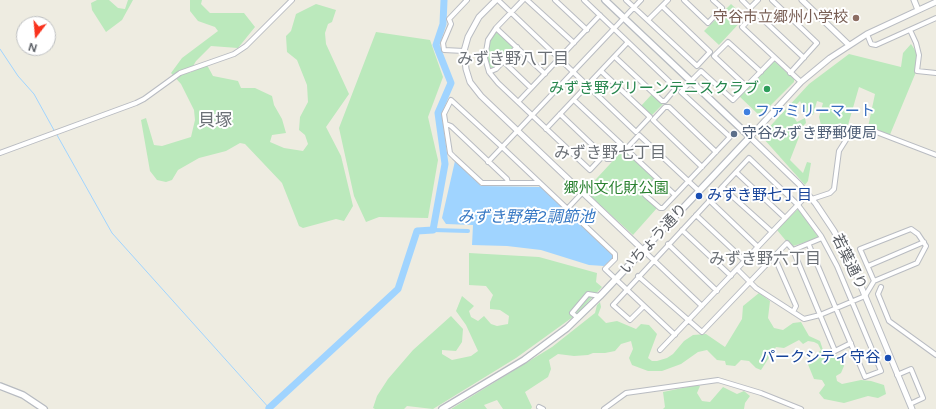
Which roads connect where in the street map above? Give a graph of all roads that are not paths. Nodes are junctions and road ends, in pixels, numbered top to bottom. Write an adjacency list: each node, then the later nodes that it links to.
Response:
1 (292, 0): 65 (street)
2 (467, 0): 37 (street)
3 (497, 0): 23 (street); 37 (street)
4 (523, 0): 23 (street)
5 (527, 0): 34 (street)
6 (555, 0): 30 (street)
7 (584, 0): 24 (street)
8 (605, 0): 25 (main road)
9 (626, 0): 21 (street)
10 (641, 0): 21 (street)
11 (668, 0): 20 (street)
12 (684, 0): 13 (street)
13 (713, 0)
14 (742, 0): 15 (street)
15 (758, 0)
16 (772, 0): 40 (street)
17 (802, 0): 35 (street)
18 (914, 0): 22 (street)
19 (936, 2): 22 (street, いちょう通り)
20 (662, 6): 27 (street); 27 (street)
21 (634, 7): 25 (street); 27 (street)
22 (918, 10): 32 (street, いちょう通り)
23 (511, 13): 28 (street); 41 (street)
24 (600, 15): 29 (street); 30 (street)
25 (624, 18): 29 (street); 50 (main road)
26 (936, 18): 31 (street)
27 (648, 20)
28 (496, 28): 36 (street); 44 (street)
29 (614, 29): 33 (street); 45 (street)
30 (587, 30): 34 (street)
31 (910, 30): 32 (street); 48 (street)
32 (867, 34): 35 (street, いちょう通り)
33 (628, 42): 38 (street); 38 (street)
34 (574, 43): 41 (street)
35 (849, 45): 51 (street, いちょう通り)
36 (517, 47): 42 (street); 49 (street)
37 (464, 51): 61 (street)
38 (615, 57): 43 (street)
39 (774, 58): 40 (street); 46 (street); 47 (street)
40 (804, 58): 47 (street)
41 (559, 59): 45 (street); 49 (street)
42 (503, 61): 44 (street); 54 (street)
43 (601, 71): 52 (street); 52 (street)
44 (489, 72): 56 (street)
45 (573, 72): 52 (street); 58 (street)
46 (761, 72): 53 (street); 53 (street)
47 (790, 73): 51 (street)
48 (936, 73)
49 (545, 74): 54 (street)
50 (691, 81): 53 (street); 62 (main road); 64 (street)
51 (802, 82): 62 (street, いちょう通り)
52 (587, 86): 55 (street)
53 (746, 86)
54 (531, 88): 56 (street)
55 (574, 100): 57 (street); 67 (street)
56 (518, 102): 58 (street)
57 (560, 114): 60 (street); 67 (street)
58 (532, 116): 60 (street); 61 (street)
59 (446, 124): 63 (street); 68 (street); 73 (street)
60 (546, 129): 67 (street)
61 (518, 131): 63 (street); 77 (street)
62 (750, 137): 76 (main road, いちょう通り); 79 (street, 若葉通り)
63 (502, 147): 68 (street); 74 (street)
64 (716, 152): 69 (street); 69 (street)
65 (0, 153)
66 (936, 155): 79 (street)
67 (603, 156)
68 (488, 162): 73 (street)
69 (702, 167): 72 (street)
70 (736, 172): 75 (street); 81 (street); 84 (street)
71 (657, 179): 72 (street); 78 (street); 78 (street)
72 (689, 181): 76 (street); 78 (street)
73 (508, 183): 74 (street)
74 (540, 183): 82 (street)
75 (722, 186): 80 (street); 86 (street)
76 (699, 191): 92 (main road, いちょう通り)
77 (582, 193): 82 (street); 92 (street)
78 (675, 195)
79 (810, 197): 81 (street); 107 (street, 若葉通り)
80 (709, 200): 83 (street); 91 (street)
81 (798, 205): 84 (street); 87 (street)
82 (567, 209): 101 (street)
83 (696, 215): 85 (street); 96 (street)
84 (785, 218): 86 (street)
85 (682, 230): 89 (street); 100 (street)
86 (772, 232): 91 (street)
87 (822, 238): 90 (street); 109 (street)
88 (924, 242): 97 (street); 97 (street); 102 (street)
89 (668, 244): 95 (street); 106 (street)
90 (809, 245): 93 (street); 112 (street)
91 (758, 247): 96 (street)
92 (643, 250): 95 (street); 101 (main road, いちょう通り)
93 (793, 250): 94 (street); 114 (street)
94 (774, 256): 103 (street); 113 (street)
95 (654, 260): 99 (street); 111 (street)
96 (745, 261): 98 (street)
97 (868, 266): 102 (street)
98 (736, 269): 100 (street); 103 (street)
99 (638, 276): 105 (street); 116 (street)
100 (731, 276): 106 (street)
101 (616, 279): 105 (street); 108 (main road, いちょう通り)
102 (874, 281): 107 (street)
103 (749, 282): 113 (street); 116 (street)
104 (881, 287): 120 (street)
105 (626, 289): 110 (street); 110 (street)
106 (717, 291): 111 (street)
107 (865, 296): 109 (street); 121 (street, 若葉通り)
108 (597, 298): 115 (main road, いちょう通り); 115 (street)
109 (851, 301): 112 (street); 118 (street)
110 (644, 306): 117 (street)
111 (702, 306): 116 (street)
112 (835, 308): 114 (street); 118 (street)
113 (793, 312): 114 (street)
114 (820, 315): 118 (street)
115 (578, 318): 125 (main road, いちょう通り)
116 (689, 320): 117 (street)
117 (675, 335): 119 (street)
118 (851, 343)
119 (660, 350)
120 (936, 355)
121 (897, 375): 123 (street, 若葉通り); 123 (street)
122 (0, 386): 124 (main road)
123 (911, 406)
124 (44, 409)
125 (442, 409)
126 (604, 409): 127 (street)
127 (801, 409)

